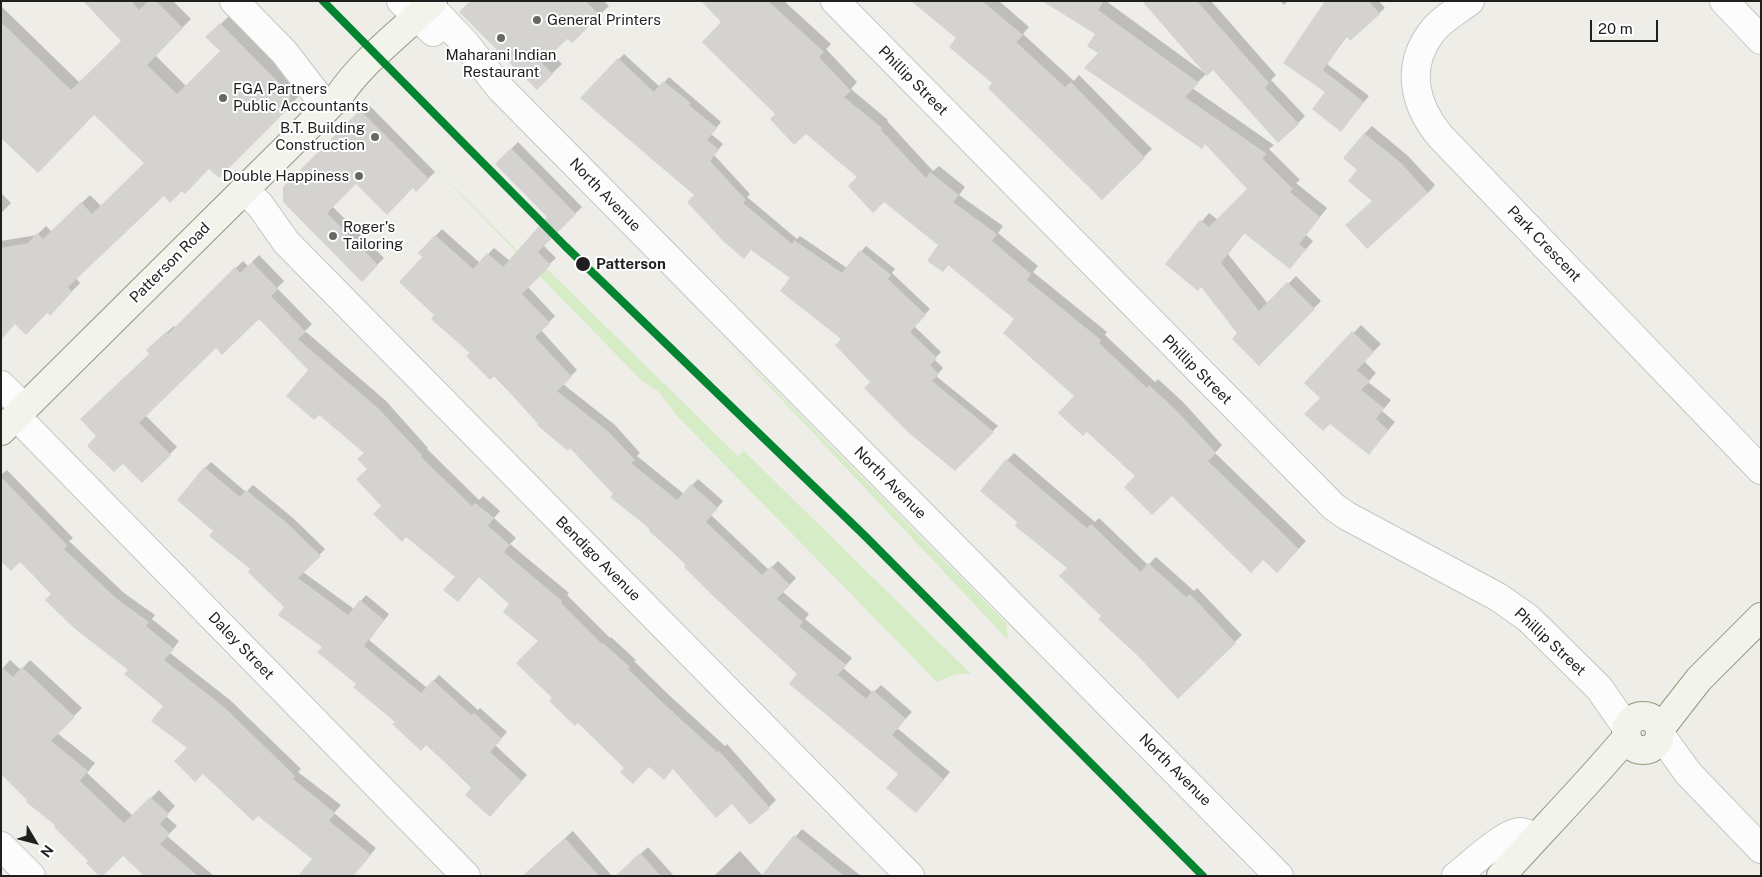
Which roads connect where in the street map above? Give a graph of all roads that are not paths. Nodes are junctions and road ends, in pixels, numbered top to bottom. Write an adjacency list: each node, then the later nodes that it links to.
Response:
1 (234, 1): 7 (street)
2 (835, 1): 13 (street, Phillip Street)
3 (1724, 1): 6 (street)
4 (421, 5): 7 (street, Patterson Road); 20 (street, North Avenue)
5 (1455, 5): 11 (street, Park Crescent)
6 (1761, 40)
7 (333, 102): 8 (street, Patterson Road)
8 (239, 195): 10 (street, Patterson Road); 19 (street, Bendigo Avenue)
9 (1, 385): 10 (street, Daley Street)
10 (14, 418): 18 (street, Daley Street)
11 (1761, 470)
12 (1761, 617): 13 (street)
13 (1644, 732): 14 (street); 16 (street, Phillip Street)
14 (1535, 837): 21 (street); 22 (street)
15 (1, 846): 17 (street)
16 (1761, 850)
17 (31, 876)
18 (466, 876)
19 (910, 876)
20 (1279, 876)
21 (1456, 876)
22 (1500, 876)

